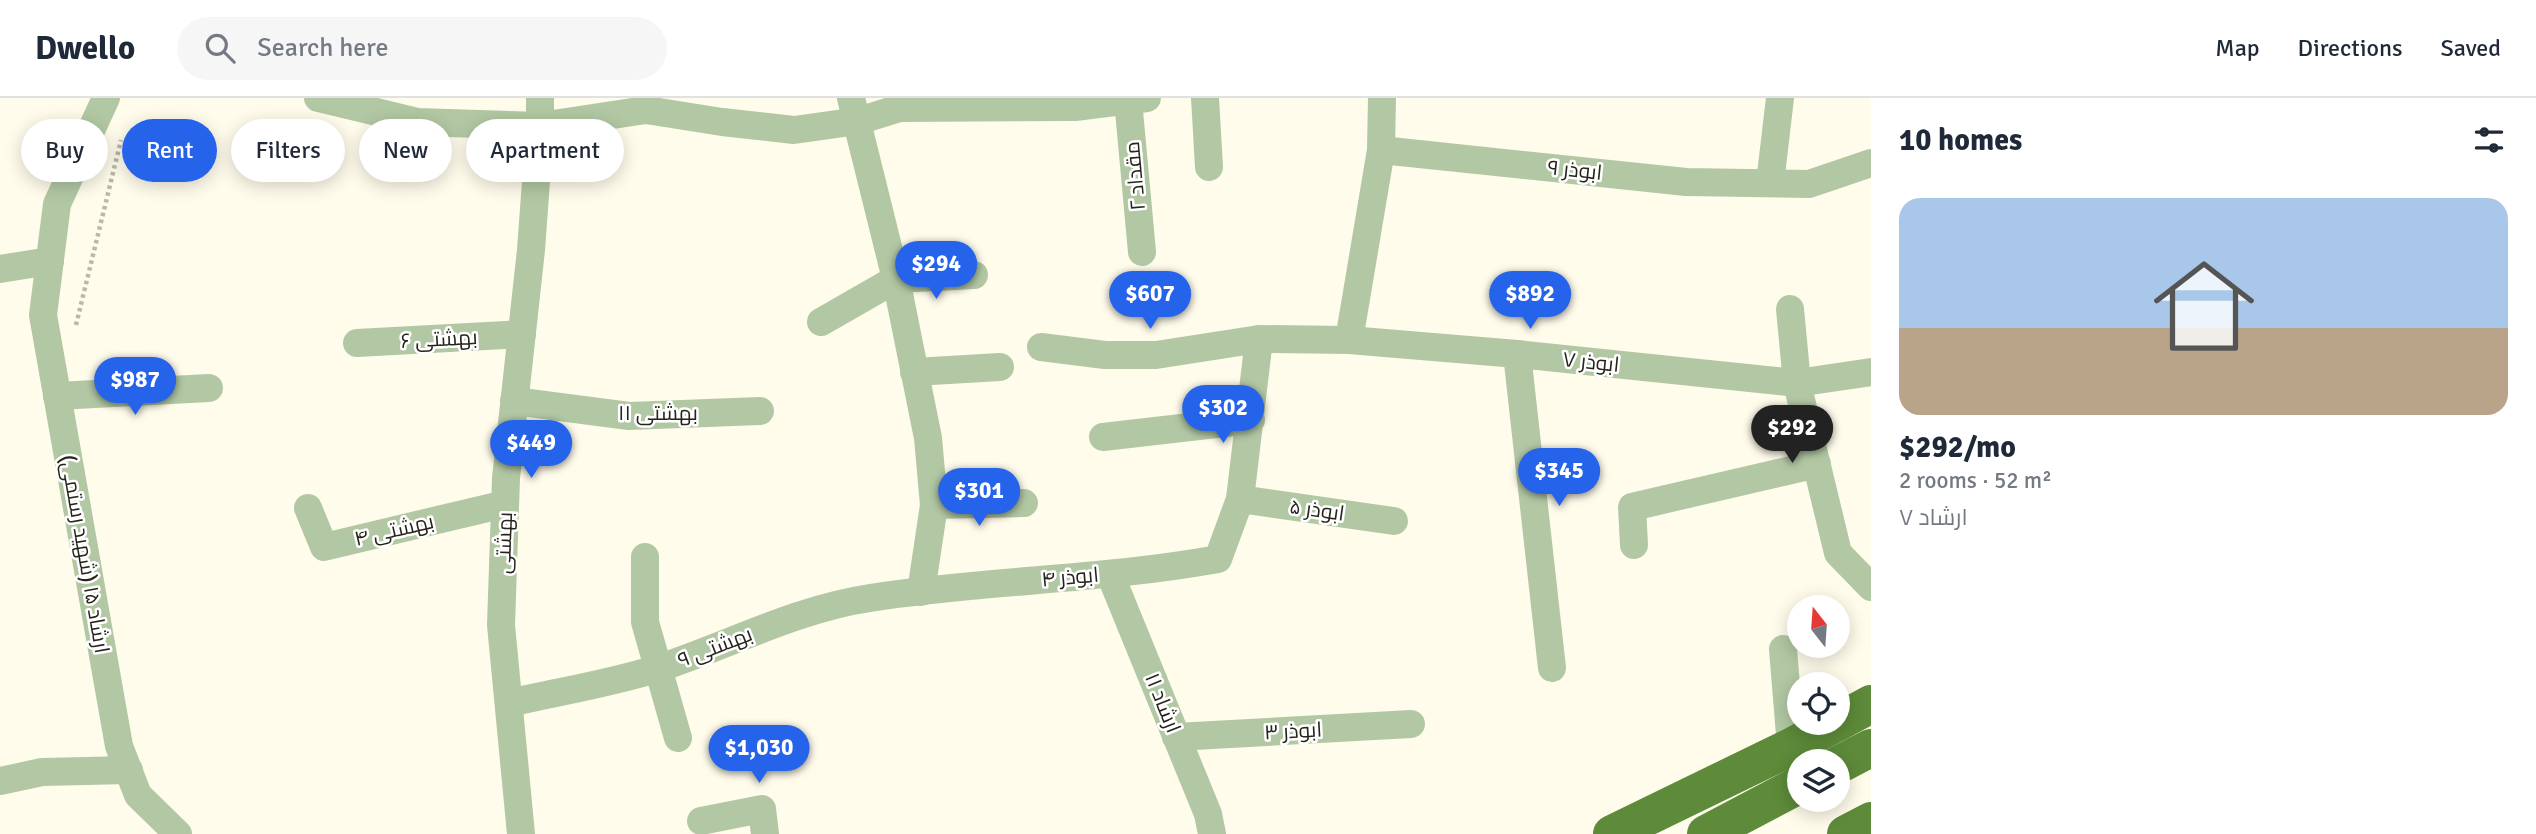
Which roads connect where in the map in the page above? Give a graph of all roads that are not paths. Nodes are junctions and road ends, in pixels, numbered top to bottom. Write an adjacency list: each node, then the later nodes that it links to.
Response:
1 (106, 98): 20 (street, ارشاد ۱۵ (شهید رستمی))
2 (318, 98): 10 (street)
3 (540, 98): 12 (street, بهشتی)
4 (1205, 98): 16 (street)
5 (1382, 98): 14 (street)
6 (1780, 98): 18 (street)
7 (1138, 99): 8 (street); 19 (street, مقداد ۲)
8 (902, 103): 9 (street)
9 (855, 109): 13 (street); 23 (street)
10 (417, 110): 11 (street)
11 (482, 119)
12 (540, 119)
13 (590, 119)
14 (1381, 150): 18 (street, ابوذر ۹); 28 (street)
15 (1871, 163): 18 (street, ابوذر ۹)
16 (1209, 167)
17 (535, 182): 26 (street, بهشتی)
18 (1770, 183)
19 (1142, 252)
20 (50, 261): 21 (street); 37 (street, ارشاد ۱۵ (شهید رستمی))
21 (0, 269)
22 (974, 275): 23 (street)
23 (896, 279): 25 (street); 33 (street)
24 (1790, 309): 35 (street)
25 (821, 321)
26 (522, 334): 29 (street, بهشتی ۶); 38 (street, بهشتی)
27 (1259, 339): 28 (street, ابوذر ۷); 30 (street, ابوذر ۷); 40 (street)
28 (1349, 341): 31 (street, ابوذر ۷)
29 (357, 343)
30 (1041, 347)
31 (1517, 354): 35 (street, ابوذر ۷); 55 (street)
32 (1000, 367): 33 (street)
33 (914, 372): 46 (street)
34 (1871, 372): 35 (street, ابوذر ۷)
35 (1797, 383): 42 (street)
36 (209, 388): 37 (street)
37 (57, 396): 67 (street, ارشاد ۱۵ (شهید رستمی))
38 (514, 401): 39 (street, بهشتی ۱۱); 45 (street, بهشتی)
39 (760, 411)
40 (1251, 420): 41 (street); 43 (street)
41 (1103, 437)
42 (1817, 464): 49 (street); 52 (street)
43 (1240, 499): 48 (street, ابوذر ۵); 51 (street, ابوذر ۴)
44 (1024, 503): 46 (street)
45 (505, 504): 47 (street, بهشتی ۴); 57 (street, بهشتی)
46 (934, 505): 53 (street)
47 (308, 508)
48 (1394, 521)
49 (1634, 545)
50 (645, 557): 56 (street)
51 (1110, 574): 53 (street, ابوذر ۴); 62 (street, ارشاد ۱۱)
52 (1871, 587)
53 (921, 592): 56 (street, بهشتی ۹)
54 (1783, 649): 64 (street)
55 (1552, 668)
56 (657, 669): 57 (street, بهشتی ۹); 63 (street)
57 (509, 703): 73 (street, بهشتی)
58 (1871, 704): 59 (highway)
59 (1850, 715)
60 (1411, 724): 62 (street, ابوذر ۳)
61 (1813, 735): 64 (highway)
62 (1176, 737): 75 (street, ارشاد ۱۱)
63 (678, 738)
64 (1791, 747): 76 (highway)
65 (1871, 748): 66 (highway)
66 (1850, 759)
67 (129, 771): 68 (street); 72 (street, ارشاد ۱۵ (شهید رستمی))
68 (0, 781)
69 (1787, 791): 77 (highway)
70 (701, 821): 74 (street)
71 (1871, 821): 78 (highway)
72 (178, 834)
73 (521, 834)
74 (765, 834)
75 (1212, 834)
76 (1612, 834)
77 (1706, 834)
78 (1846, 834)

